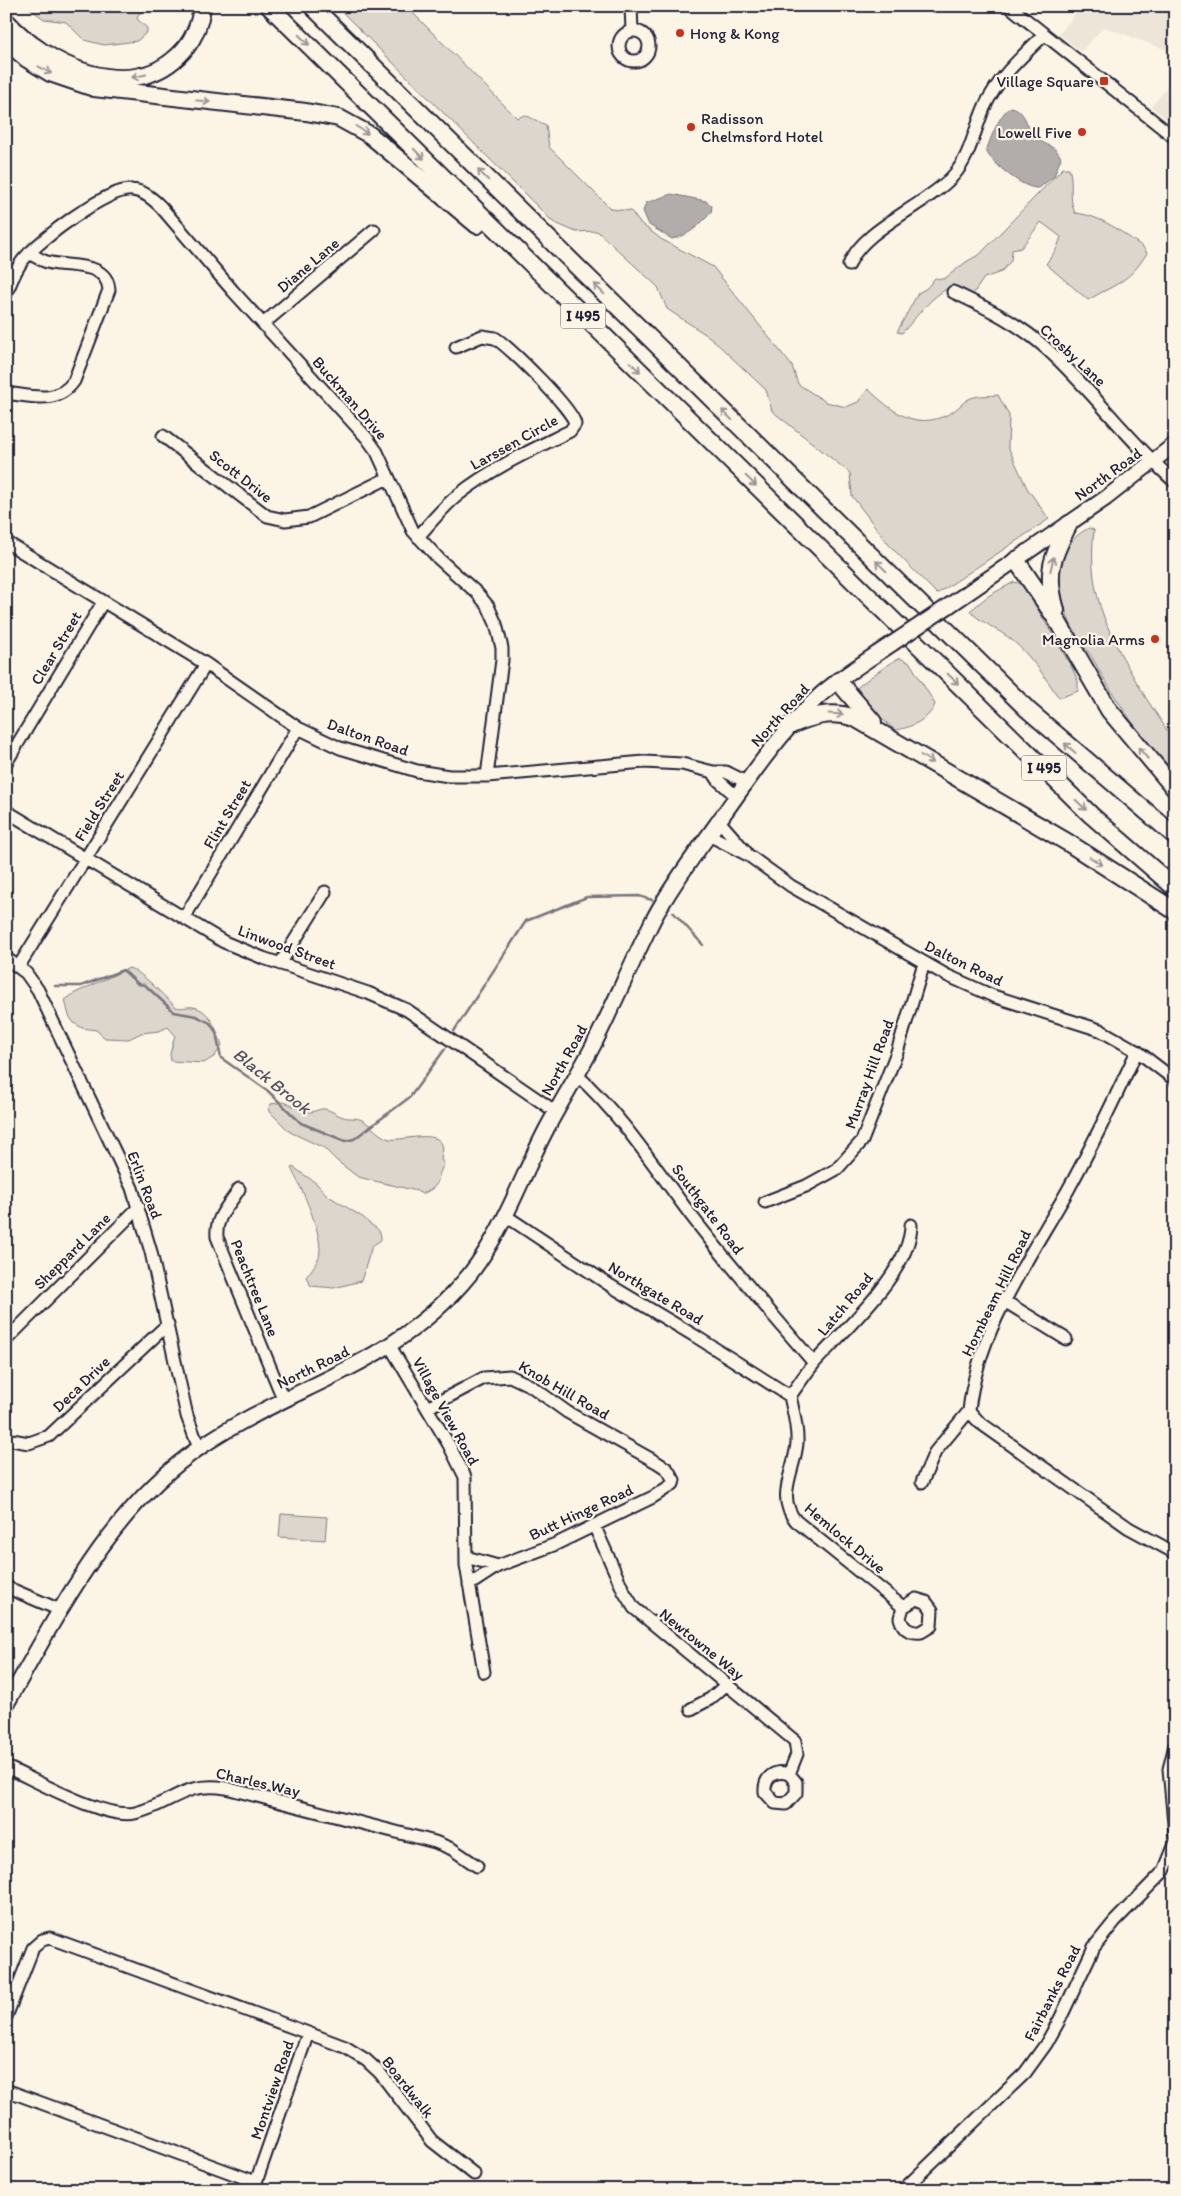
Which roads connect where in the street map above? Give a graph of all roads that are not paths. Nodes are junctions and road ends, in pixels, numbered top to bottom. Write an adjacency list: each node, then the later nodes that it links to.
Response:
1 (202, 6): 6 (highway, one-way to 6)
2 (269, 6): 18 (highway, I 495, one-way to 18)
3 (312, 6): 45 (highway, I 495, one-way to 3)
4 (631, 6): 7 (street)
5 (1009, 6): 8 (street)
6 (6, 21)
7 (632, 31)
8 (1044, 35): 10 (street); 13 (street)
9 (6, 41): 18 (highway, one-way to 18)
10 (1175, 138)
11 (374, 230): 16 (street, Diane Lane)
12 (29, 252): 15 (street, Buckman Drive); 16 (street, Buckman Drive); 19 (street)
13 (849, 264)
14 (953, 292): 22 (street, Crosby Lane)
15 (6, 294)
16 (263, 324): 23 (street, Buckman Drive)
17 (456, 347): 26 (street, Larssen Circle)
18 (616, 348): 48 (highway, I 495, one-way to 48)
19 (6, 393)
20 (163, 436): 23 (street, Scott Drive)
21 (1175, 444): 22 (main road, North Road)
22 (1153, 463): 24 (street, Crosby Lane); 25 (main road, North Road)
23 (388, 478): 26 (street, Buckman Drive)
24 (1175, 482)
25 (1068, 524): 28 (main road, North Road); 30 (highway, one-way to 25)
26 (418, 537): 38 (street, Buckman Drive)
27 (6, 542): 29 (street, Dalton Road)
28 (1016, 560): 30 (highway); 32 (main road, North Road, bridge)
29 (103, 602): 31 (street, Dalton Road); 36 (street, Clear Street)
30 (1070, 644): 40 (highway, one-way to 30)
31 (206, 664): 34 (street, Dalton Road); 47 (street, Field Street)
32 (838, 681): 33 (main road, North Road); 35 (highway)
33 (789, 726): 35 (highway, one-way to 35); 39 (main road, North Road)
34 (298, 728): 38 (street, Dalton Road); 51 (street, Flint Street)
35 (885, 734): 50 (highway, one-way to 50)
36 (6, 763)
37 (713, 772): 38 (street, Dalton Road); 39 (street, Dalton Road); 41 (street)
38 (487, 776)
39 (746, 782): 41 (main road, North Road)
40 (1175, 789)
41 (736, 796): 43 (main road, North Road)
42 (6, 811): 47 (street, Linwood Street)
43 (719, 821): 44 (main road, North Road); 46 (street, Dalton Road)
44 (709, 835): 46 (street, Dalton Road); 57 (main road, North Road)
45 (1175, 836)
46 (748, 855): 53 (street, Dalton Road)
47 (85, 858): 51 (street, Linwood Street); 55 (street, Field Street)
48 (1175, 888)
49 (325, 892): 54 (street)
50 (1175, 911)
51 (184, 918): 54 (street, Linwood Street)
52 (6, 958): 55 (street, Erlin Road)
53 (924, 963): 56 (street, Dalton Road); 61 (street, Murray Hill Road)
54 (280, 964): 59 (street, Linwood Street)
55 (18, 966): 62 (street, Erlin Road)
56 (1137, 1051): 58 (street, Dalton Road); 65 (street, Hornbeam Hill Road)
57 (577, 1075): 59 (main road, North Road); 70 (street, Southgate Road)
58 (1175, 1080)
59 (556, 1112): 63 (main road, North Road)
60 (239, 1189): 72 (street, Peachtree Lane)
61 (765, 1202)
62 (139, 1207): 66 (street, Erlin Road); 68 (street, Sheppard Lane)
63 (506, 1216): 69 (main road, North Road); 71 (street, Northgate Road)
64 (911, 1225): 70 (street, Latch Road)
65 (1006, 1302): 67 (street); 74 (street, Hornbeam Hill Road)
66 (168, 1324): 75 (street, Deca Drive); 76 (street, Erlin Road)
67 (1066, 1339)
68 (6, 1340)
69 (390, 1346): 72 (main road, North Road); 73 (street, Village View Road)
70 (814, 1363): 71 (street, Latch Road)
71 (790, 1396): 85 (street, Hemlock Drive)
72 (284, 1401): 76 (main road, North Road)
73 (427, 1408): 77 (street, Knob Hill Road); 81 (street, Village View Road)
74 (969, 1411): 78 (street); 80 (street)
75 (6, 1439)
76 (199, 1448): 86 (main road, North Road)
77 (674, 1482): 79 (street, Butt Hinge Road)
78 (922, 1482)
79 (594, 1525): 82 (street, Butt Hinge Road); 88 (street, Newtowne Way)
80 (1175, 1553)
81 (466, 1557): 82 (street); 83 (street, Village View Road)
82 (498, 1566): 83 (street, Butt Hinge Road)
83 (469, 1585): 87 (street, Village View Road)
84 (6, 1587): 86 (street)
85 (903, 1607)
86 (60, 1610): 89 (main road, North Road)
87 (484, 1672)
88 (727, 1684): 90 (street); 93 (street, Newtowne Way)
89 (6, 1705)
90 (691, 1709)
91 (1175, 1745): 94 (street)
92 (6, 1767): 96 (street, Charles Way)
93 (789, 1774)
94 (1175, 1834)
95 (1175, 1844): 103 (street, Fairbanks Road)
96 (477, 1866)
97 (9, 1999): 98 (street, Montview Road); 99 (street, Montview Road)
98 (6, 2017)
99 (308, 2033): 101 (street, Boardwalk); 102 (street, Montview Road)
100 (6, 2090): 102 (street, Montview Road)
101 (474, 2174)
102 (255, 2186)
103 (903, 2190)

